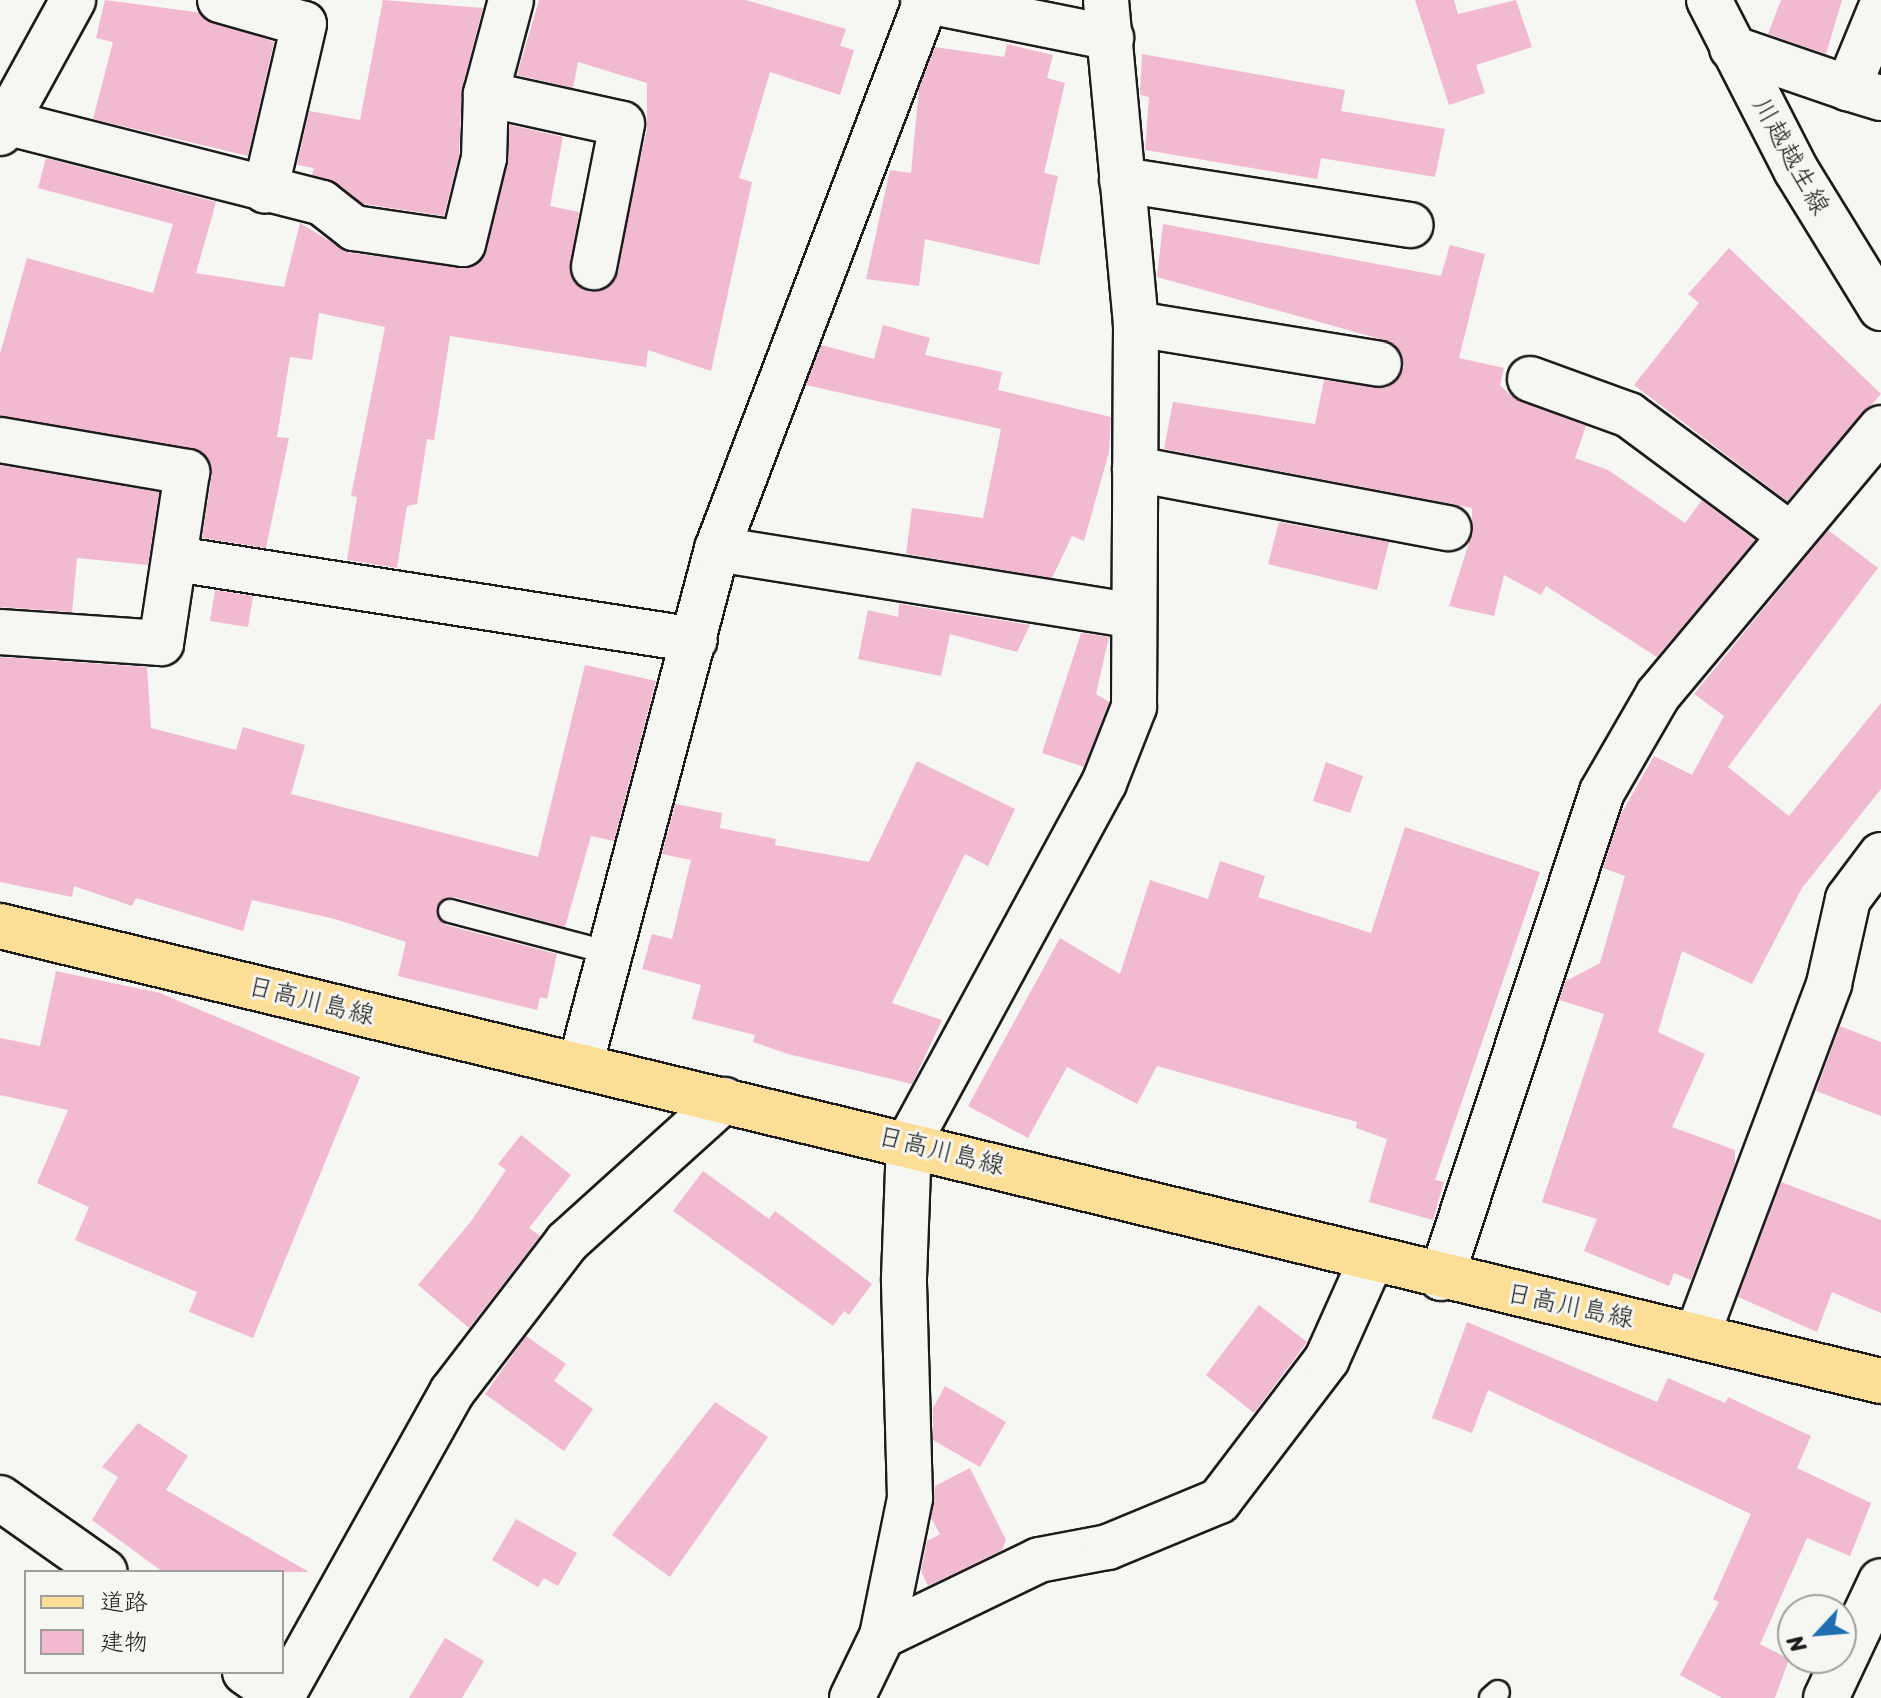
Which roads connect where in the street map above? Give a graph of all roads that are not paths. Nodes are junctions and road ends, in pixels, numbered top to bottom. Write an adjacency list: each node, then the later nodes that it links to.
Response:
1 (73, 0): 11 (street)
2 (220, 0): 13 (street)
3 (511, 0): 10 (street)
4 (925, 0): 7 (street); 25 (street)
5 (1709, 0): 8 (street, 川越越生線)
6 (1881, 8): 9 (street)
7 (1109, 19): 12 (street)
8 (1732, 48): 9 (street); 16 (street, 川越越生線)
9 (1865, 93)
10 (486, 94): 13 (street); 15 (street)
11 (3, 127): 13 (street)
12 (1122, 180): 14 (street); 17 (street)
13 (265, 191)
14 (1411, 225)
15 (594, 267)
16 (1881, 308)
17 (1136, 324): 18 (street); 22 (street)
18 (1379, 364)
19 (1530, 379): 24 (street)
20 (1881, 428): 24 (street)
21 (0, 440): 26 (street)
22 (1135, 469): 23 (street); 27 (street)
23 (1448, 528)
24 (1789, 534): 38 (street)
25 (717, 549): 27 (street); 29 (street)
26 (176, 559): 28 (street); 29 (street)
27 (1134, 616): 36 (street)
28 (0, 632)
29 (695, 640): 33 (street)
30 (1881, 855): 39 (street)
31 (450, 911): 33 (lane)
32 (0, 926): 34 (main road, 日高川島線)
33 (610, 953): 34 (street)
34 (580, 1066): 35 (main road, 日高川島線)
35 (724, 1100): 36 (main road, 日高川島線); 46 (street)
36 (909, 1142): 37 (main road, 日高川島線); 44 (street)
37 (1370, 1263): 38 (main road, 日高川島線); 44 (street)
38 (1441, 1278): 39 (main road, 日高川島線)
39 (1698, 1333): 40 (main road, 日高川島線)
40 (1881, 1381)
41 (0, 1498): 42 (street)
42 (102, 1570)
43 (1881, 1581): 48 (street)
44 (882, 1636): 47 (street)
45 (248, 1674): 46 (street)
46 (281, 1698)
47 (852, 1698)
48 (1826, 1698)

